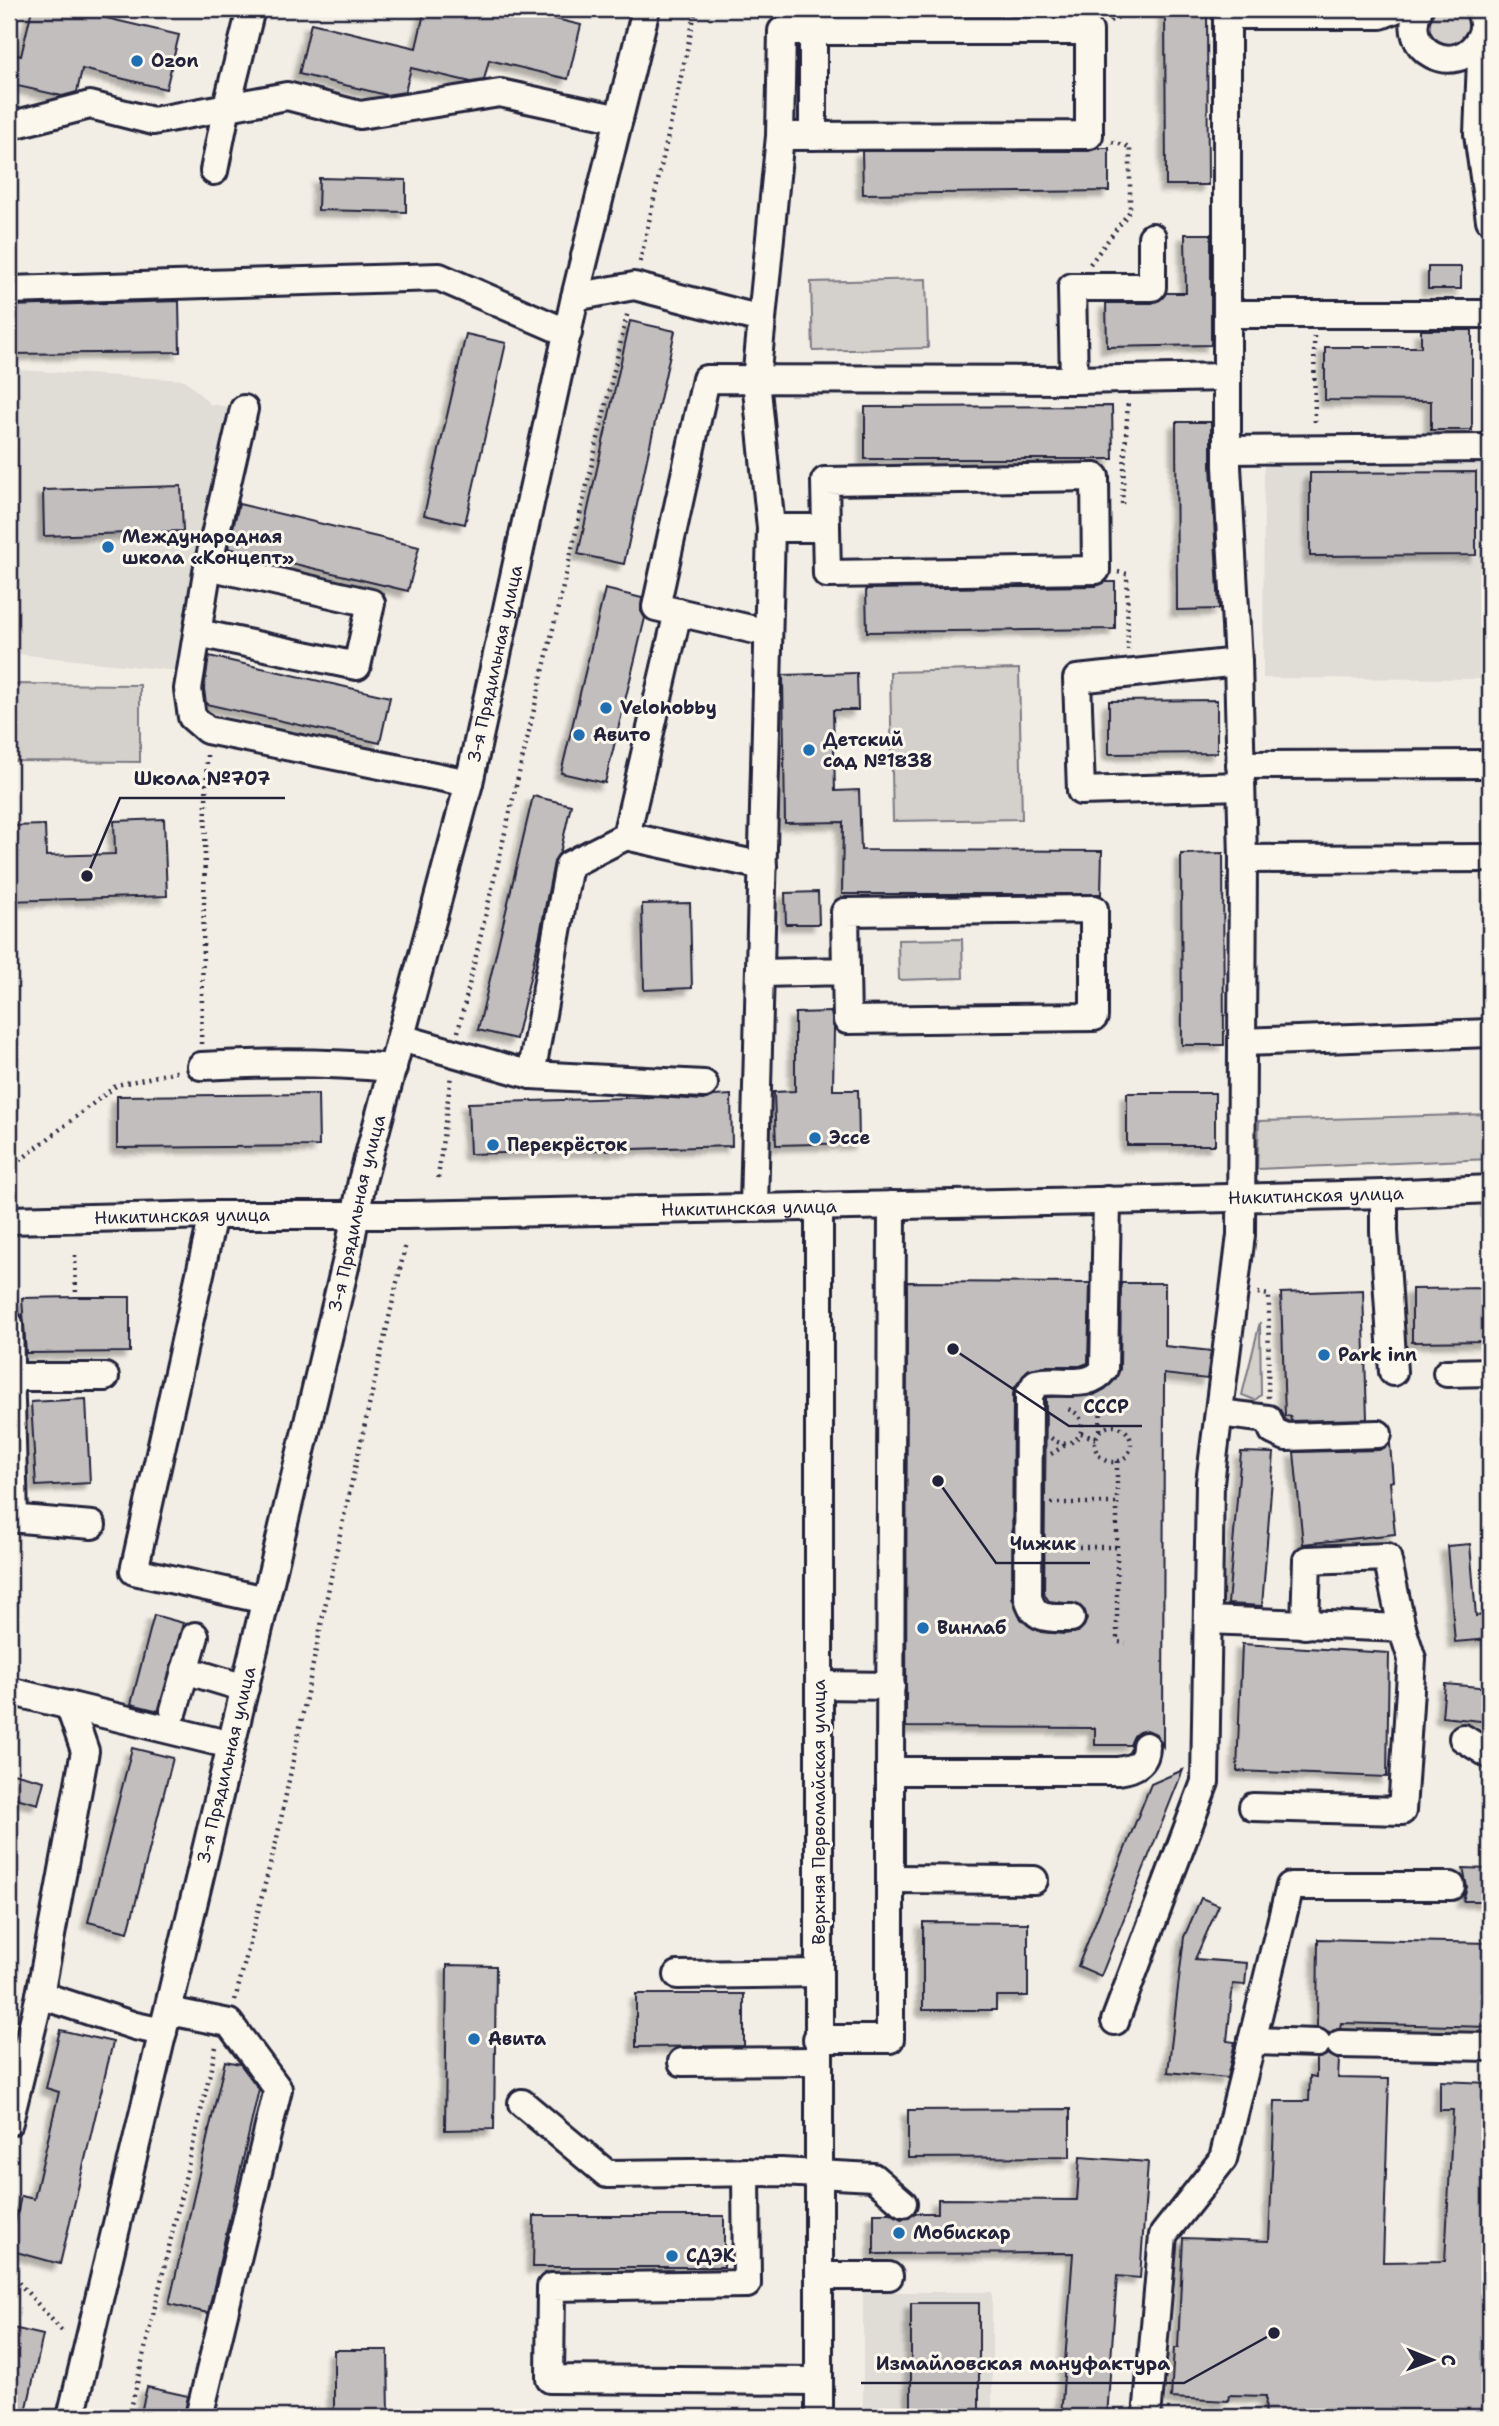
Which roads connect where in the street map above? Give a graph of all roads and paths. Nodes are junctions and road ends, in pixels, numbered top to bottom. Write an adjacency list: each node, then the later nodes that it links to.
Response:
1 (251, 9): 11 (street)
2 (646, 9): 12 (street, 3-я Прядильная улица)
3 (696, 9): 20 (path)
4 (1419, 9): 8 (street)
5 (1388, 12): 8 (street); 24 (street)
6 (1482, 19): 9 (street); 10 (street)
7 (813, 31): 14 (street); 15 (street); 15 (street)
8 (1419, 43): 9 (street)
9 (1446, 60): 10 (street)
10 (1480, 73): 18 (street)
11 (227, 106): 12 (street); 13 (street); 17 (street)
12 (619, 119): 23 (street, 3-я Прядильная улица)
13 (9, 126)
14 (780, 136): 15 (street); 27 (street)
15 (813, 136)
16 (1130, 147): 21 (path)
17 (214, 171)
18 (1490, 220)
19 (1152, 237): 21 (street)
20 (634, 286): 23 (street); 27 (street); 60 (path)
21 (1072, 287): 32 (street)
22 (9, 290): 28 (street)
23 (575, 297): 28 (street, 3-я Прядильная улица)
24 (1227, 314): 25 (street); 29 (street)
25 (1314, 314): 26 (street); 35 (path)
26 (1490, 314)
27 (761, 319): 31 (street)
28 (568, 333): 50 (street, 3-я Прядильная улица)
29 (1227, 377): 30 (street); 36 (street)
30 (1129, 379): 32 (street); 37 (path)
31 (756, 380): 32 (street); 38 (street); 42 (street)
32 (1074, 380)
33 (244, 409): 40 (street)
34 (1490, 448): 35 (street)
35 (1315, 449): 36 (street)
36 (1227, 450): 45 (street)
37 (1122, 517)
38 (771, 528): 39 (street); 44 (street)
39 (826, 528): 41 (street); 41 (street)
40 (208, 566): 43 (street); 43 (street)
41 (1111, 567): 46 (path)
42 (678, 612): 44 (street); 51 (street)
43 (198, 633): 47 (street)
44 (768, 633): 54 (street)
45 (1238, 662): 46 (street); 49 (street)
46 (1129, 674): 49 (street)
47 (207, 730): 50 (street); 61 (path)
48 (1490, 764): 49 (street)
49 (1240, 775): 53 (street)
50 (468, 783): 58 (street, 3-я Прядильная улица)
51 (626, 835): 54 (street); 63 (street)
52 (1490, 858): 53 (street)
53 (1243, 859): 59 (street)
54 (763, 866): 56 (street)
55 (846, 971): 55 (street); 56 (street)
56 (761, 973): 73 (street)
57 (1490, 1033): 59 (street)
58 (401, 1038): 60 (street); 62 (street, 3-я Прядильная улица)
59 (1242, 1042): 69 (street)
60 (454, 1052): 63 (street); 66 (path)
61 (201, 1066): 62 (street); 65 (path)
62 (393, 1068): 75 (street, 3-я Прядильная улица)
63 (531, 1075): 64 (street)
64 (704, 1084)
65 (9, 1169)
66 (438, 1178)
67 (1490, 1189): 68 (street, Никитинская улица)
68 (1384, 1194): 69 (street, Никитинская улица); 82 (street)
69 (1241, 1198): 70 (street, Никитинская улица); 79 (street)
70 (1107, 1200): 71 (street, Никитинская улица); 87 (street)
71 (892, 1205): 72 (street, Никитинская улица); 109 (street)
72 (819, 1206): 73 (street, Никитинская улица); 108 (street, Верхняя Первомайская улица)
73 (754, 1207): 75 (street, Никитинская улица)
74 (213, 1215): 75 (street, Никитинская улица); 76 (street, Никитинская улица); 100 (street)
75 (358, 1216): 100 (street, 3-я Прядильная улица)
76 (9, 1220)
77 (406, 1243): 128 (path)
78 (75, 1255): 80 (path)
79 (1234, 1289): 88 (street); 89 (path)
80 (76, 1297)
81 (9, 1324): 85 (street)
82 (1393, 1372)
83 (1490, 1372): 84 (street)
84 (1447, 1373)
85 (10, 1377): 86 (street); 96 (street)
86 (105, 1377)
87 (1029, 1401): 90 (path); 90 (path); 94 (street)
88 (1219, 1413): 89 (street); 102 (street)
89 (1268, 1419): 91 (street)
90 (1081, 1433): 92 (path)
91 (1378, 1434)
92 (1096, 1439): 93 (path); 93 (path)
93 (1117, 1461): 95 (path)
94 (1029, 1503): 95 (path); 98 (street)
95 (1117, 1503): 99 (path)
96 (11, 1519): 97 (street)
97 (92, 1525)
98 (1029, 1547): 99 (path); 101 (street)
99 (1117, 1547): 106 (path)
100 (266, 1600): 110 (street, 3-я Прядильная улица)
101 (1071, 1618)
102 (1208, 1620): 103 (street); 126 (street)
103 (1305, 1625): 104 (street); 104 (street)
104 (1402, 1628): 119 (street)
105 (195, 1636): 107 (street)
106 (1126, 1643)
107 (185, 1671): 110 (street); 113 (street)
108 (820, 1685): 109 (street); 123 (street, Верхняя Первомайская улица)
109 (891, 1686): 118 (street)
110 (245, 1688): 115 (street, 3-я Прядильная улица)
111 (9, 1691): 112 (street)
112 (69, 1705): 115 (street); 125 (street)
113 (174, 1710)
114 (1463, 1738): 117 (street)
115 (231, 1745): 127 (street, 3-я Прядильная улица)
116 (1146, 1745): 118 (street)
117 (1490, 1755)
118 (890, 1771): 120 (street)
119 (1253, 1807)
120 (890, 1879): 121 (street); 131 (street)
121 (1034, 1880)
122 (1451, 1886): 129 (street)
123 (818, 1973): 124 (street); 131 (street, Верхняя Первомайская улица)
124 (678, 1975)
125 (40, 1995): 127 (street); 134 (street)
126 (1115, 2021)
127 (166, 2022): 128 (street); 143 (street, 3-я Прядильная улица)
128 (229, 2023): 144 (path); 145 (street)
129 (1252, 2041): 130 (street); 147 (street)
130 (1490, 2047)
131 (817, 2050): 132 (street); 136 (street, Верхняя Первомайская улица)
132 (682, 2063)
133 (522, 2103): 135 (street)
134 (9, 2122)
135 (746, 2172): 136 (street); 142 (street)
136 (818, 2173): 137 (street); 139 (street, Верхняя Первомайская улица)
137 (903, 2203)
138 (9, 2272): 141 (path)
139 (819, 2276): 140 (street); 142 (street, Верхняя Первомайская улица)
140 (889, 2276)
141 (62, 2331)
142 (819, 2381): 146 (street, Верхняя Первомайская улица)
143 (71, 2417)
144 (129, 2417)
145 (199, 2417)
146 (819, 2417)
147 (1147, 2417)

